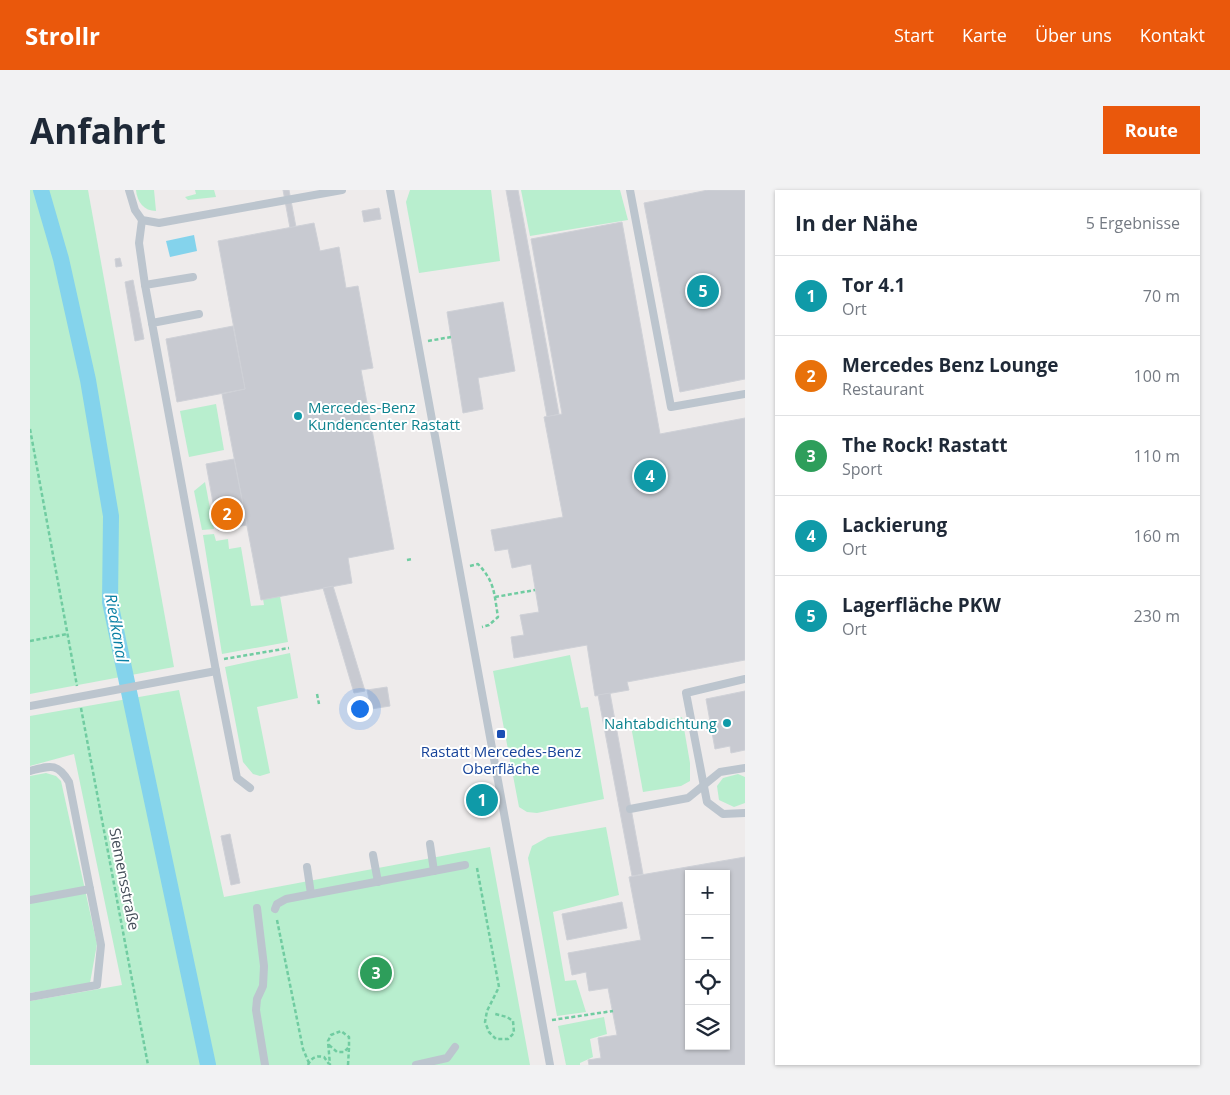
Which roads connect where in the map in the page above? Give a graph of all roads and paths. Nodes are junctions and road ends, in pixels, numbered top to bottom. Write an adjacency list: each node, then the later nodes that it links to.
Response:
1 (129, 190): 5 (lane)
2 (342, 190): 5 (lane)
3 (390, 190): 11 (lane)
4 (630, 190): 12 (lane)
5 (142, 220): 7 (lane)
6 (193, 277): 7 (lane)
7 (146, 286): 9 (lane)
8 (199, 314): 9 (lane)
9 (152, 323): 23 (lane)
10 (451, 337): 11 (path)
11 (417, 343): 16 (lane)
12 (745, 394)
13 (30, 429): 20 (path, Siemensstraße)
14 (413, 559): 15 (path)
15 (407, 560)
16 (459, 567): 18 (path); 19 (lane)
17 (536, 590): 18 (path)
18 (495, 597): 19 (path)
19 (470, 630): 50 (lane)
20 (68, 634): 21 (path); 27 (path, Siemensstraße)
21 (30, 641)
22 (289, 648): 23 (path)
23 (214, 661): 24 (lane)
24 (216, 672): 27 (lane); 32 (lane)
25 (745, 679): 33 (lane)
26 (317, 694): 28 (path)
27 (81, 696): 29 (lane); 55 (path, Siemensstraße)
28 (319, 704)
29 (30, 706)
30 (745, 768): 33 (lane)
31 (30, 771): 42 (lane)
32 (250, 788)
33 (703, 788): 34 (lane); 35 (lane)
34 (630, 809)
35 (745, 813)
36 (430, 844): 40 (lane)
37 (373, 854): 41 (lane)
38 (465, 865): 40 (lane); 49 (path)
39 (307, 867): 43 (lane)
40 (434, 871): 41 (lane)
41 (378, 882): 43 (lane)
42 (90, 889): 44 (lane); 47 (lane)
43 (311, 894): 46 (lane)
44 (30, 900)
45 (256, 908): 56 (lane)
46 (275, 909): 54 (path)
47 (30, 997)
48 (613, 1011): 50 (path)
49 (495, 1014)
50 (542, 1022): 60 (lane)
51 (329, 1045): 52 (path); 52 (path); 57 (path)
52 (349, 1047): 58 (path)
53 (454, 1047): 59 (lane)
54 (309, 1064): 57 (path)
55 (148, 1065)
56 (265, 1065)
57 (330, 1065)
58 (348, 1065)
59 (416, 1065)
60 (550, 1065)

